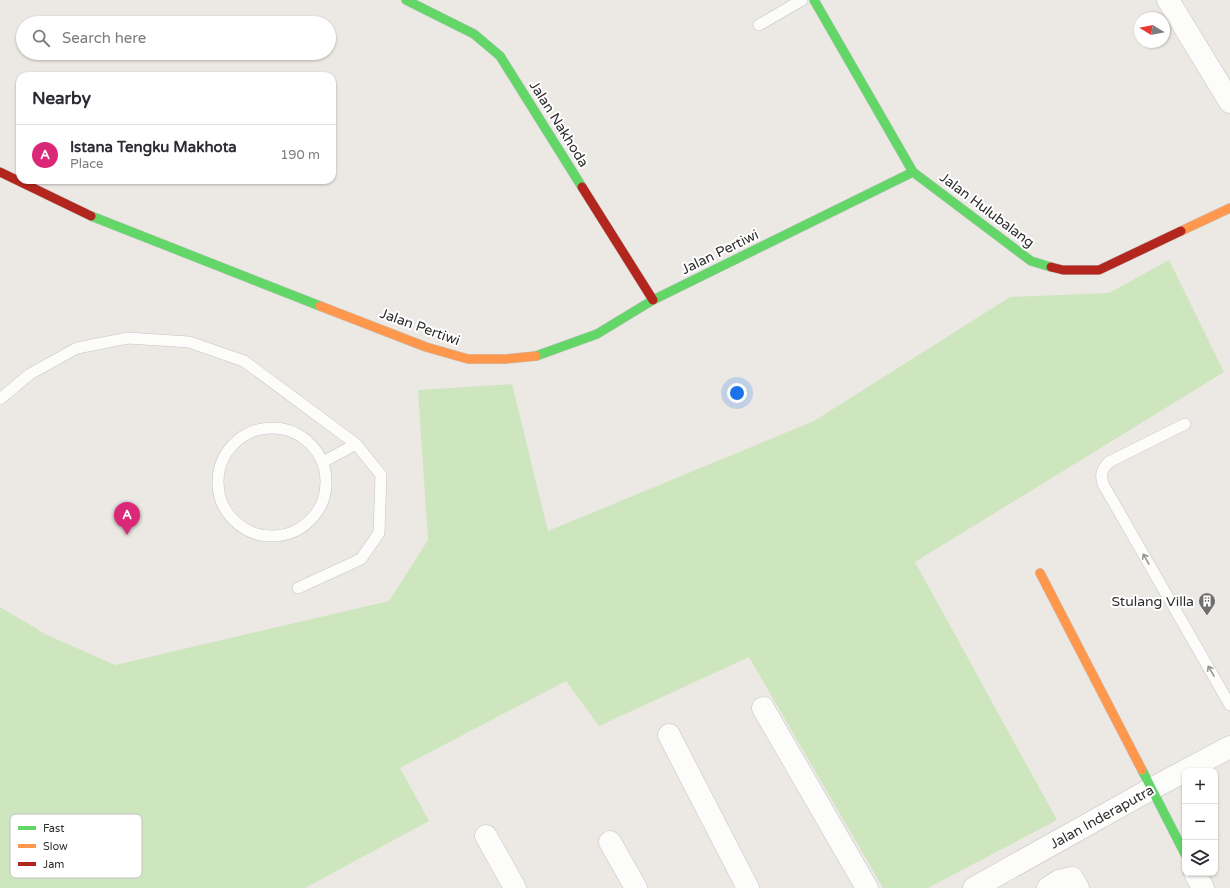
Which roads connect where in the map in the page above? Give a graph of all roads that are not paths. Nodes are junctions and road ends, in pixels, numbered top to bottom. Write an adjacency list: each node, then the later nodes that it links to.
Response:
1 (406, 0): 5 (street, Jalan Nakhoda)
2 (802, 0): 6 (lane)
3 (814, 0): 9 (street, Jalan Hulubalang)
4 (1168, 0): 7 (street)
5 (426, 4): 13 (street, Jalan Nakhoda)
6 (759, 25)
7 (1230, 102)
8 (0, 172): 10 (street, Jalan Pertiwi)
9 (913, 172): 12 (street, Jalan Hulubalang); 13 (street, Jalan Pertiwi)
10 (16, 180)
11 (25, 184): 13 (street, Jalan Pertiwi)
12 (1230, 208)
13 (653, 300)
14 (0, 399): 16 (lane)
15 (1185, 424): 20 (lane, one-way to 15)
16 (356, 444): 17 (lane); 19 (lane)
17 (322, 462): 17 (lane)
18 (1040, 573): 24 (street)
19 (298, 588)
20 (1230, 705)
21 (763, 708): 33 (street)
22 (669, 735): 32 (street)
23 (1230, 747): 24 (street, Jalan Inderaputra)
24 (1151, 789): 27 (street); 29 (street, Jalan Inderaputra)
25 (486, 836): 30 (street)
26 (610, 842): 31 (street)
27 (1182, 848)
28 (1197, 876): 37 (street)
29 (1001, 882): 34 (street, Jalan Inderaputra)
30 (515, 888)
31 (636, 888)
32 (748, 888)
33 (867, 888)
34 (974, 888)
35 (1048, 888): 36 (street)
36 (1078, 888)
37 (1203, 888)

